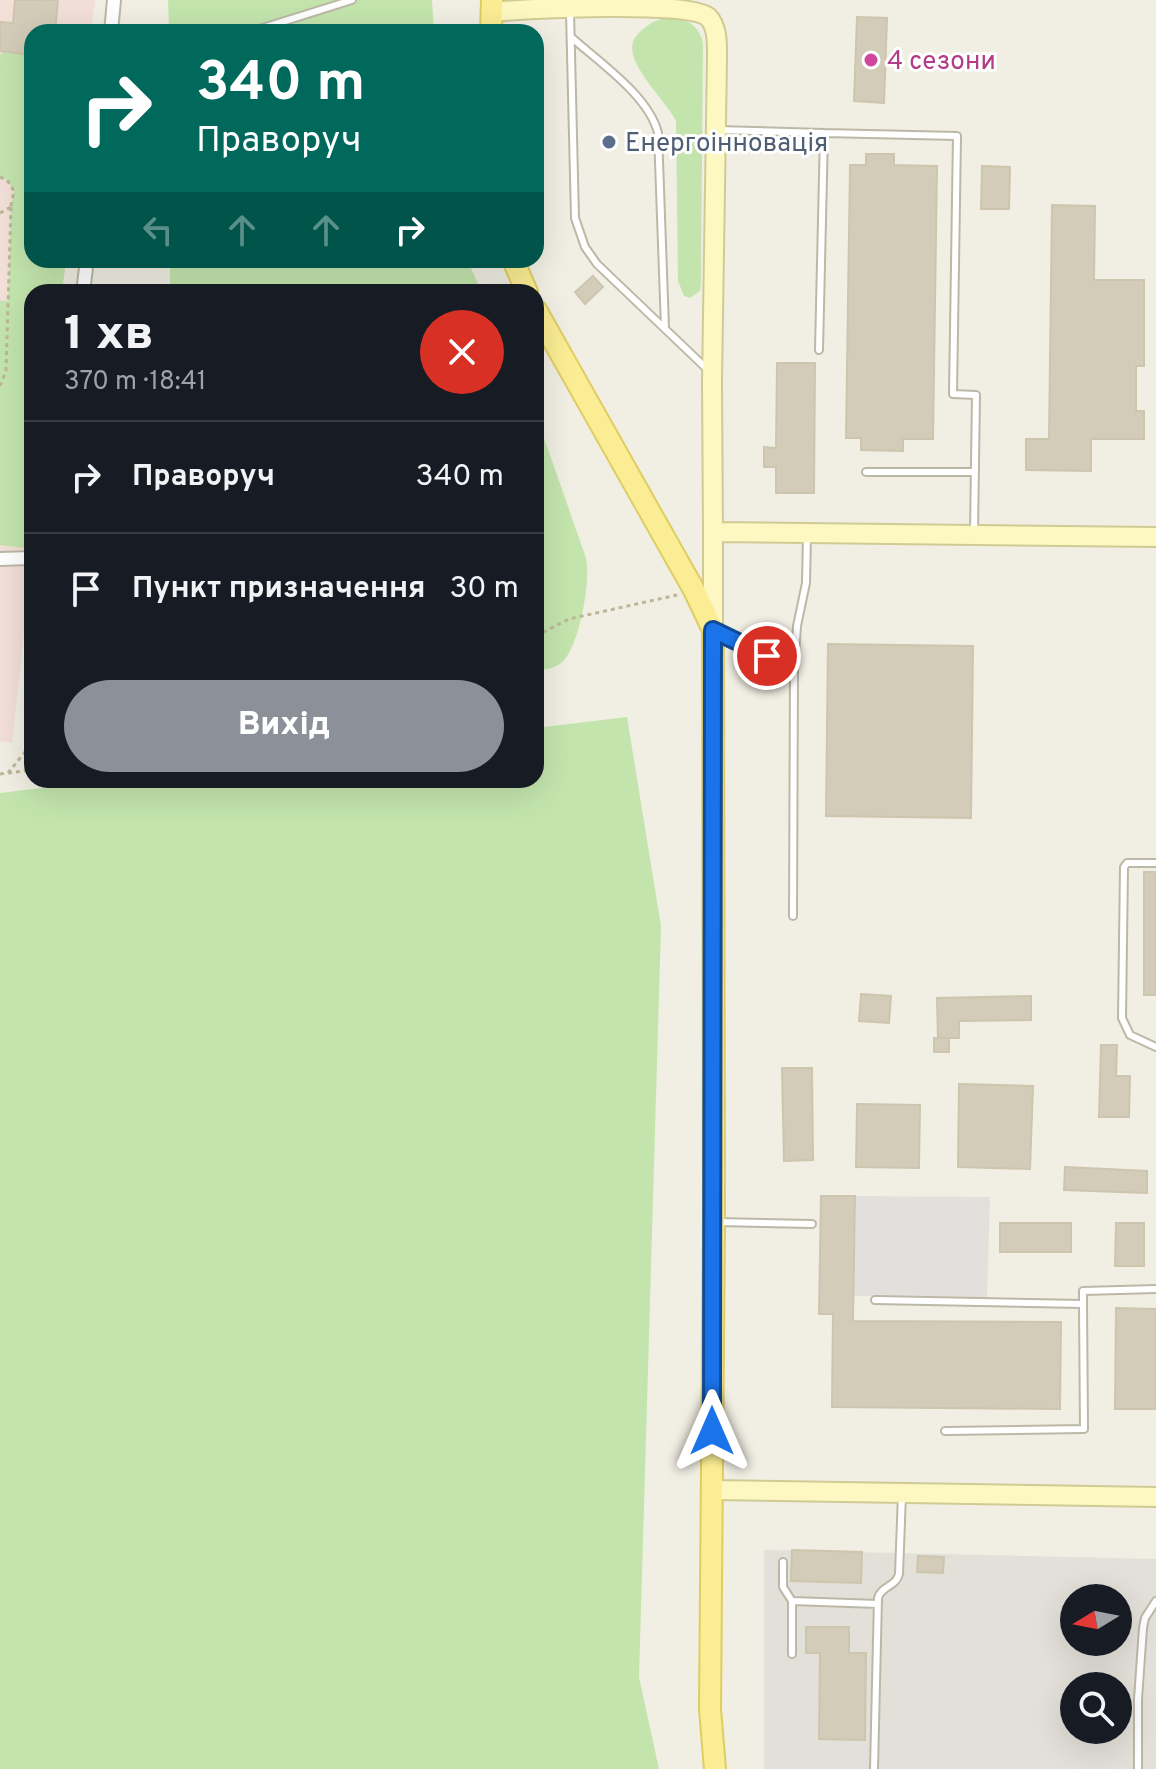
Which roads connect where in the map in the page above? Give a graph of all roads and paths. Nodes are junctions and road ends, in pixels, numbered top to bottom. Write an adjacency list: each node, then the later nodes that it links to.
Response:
1 (114, 0): 5 (street)
2 (352, 0): 6 (lane)
3 (570, 7): 4 (street); 7 (lane); 8 (street)
4 (492, 15)
5 (112, 24)
6 (276, 24)
7 (571, 37): 16 (lane); 16 (lane)
8 (715, 130): 9 (lane); 18 (street)
9 (824, 133): 17 (lane); 21 (lane)
10 (0, 177): 11 (path)
11 (11, 207): 12 (path); 14 (path)
12 (0, 213)
13 (0, 301): 14 (path)
14 (8, 301): 19 (path)
15 (544, 324): 28 (main road)
16 (665, 328): 18 (lane)
17 (819, 350)
18 (712, 374): 22 (street)
19 (0, 386)
20 (866, 472): 21 (lane)
21 (975, 472): 24 (lane)
22 (713, 532): 23 (street); 29 (street)
23 (807, 533): 24 (street); 31 (lane)
24 (974, 533): 25 (street)
25 (1156, 537)
26 (24, 558): 27 (street)
27 (0, 559)
28 (694, 590): 29 (main road); 30 (path)
29 (713, 630): 31 (lane); 39 (main road)
30 (544, 632)
31 (794, 670): 37 (lane)
32 (24, 753): 34 (path)
33 (24, 771): 34 (path)
34 (8, 773): 35 (path)
35 (0, 774)
36 (1156, 863): 38 (lane)
37 (793, 916)
38 (1156, 1047)
39 (714, 1222): 40 (lane); 45 (main road)
40 (812, 1224)
41 (1156, 1289): 43 (lane)
42 (875, 1300): 43 (lane)
43 (1083, 1304): 44 (lane)
44 (945, 1431)
45 (712, 1490): 46 (street); 53 (main road)
46 (902, 1493): 47 (street); 51 (lane)
47 (1156, 1497)
48 (783, 1562): 49 (lane)
49 (792, 1601): 51 (lane); 52 (lane)
50 (1156, 1601): 55 (lane)
51 (878, 1604): 54 (lane)
52 (792, 1654)
53 (715, 1769)
54 (874, 1769)
55 (1138, 1769)

